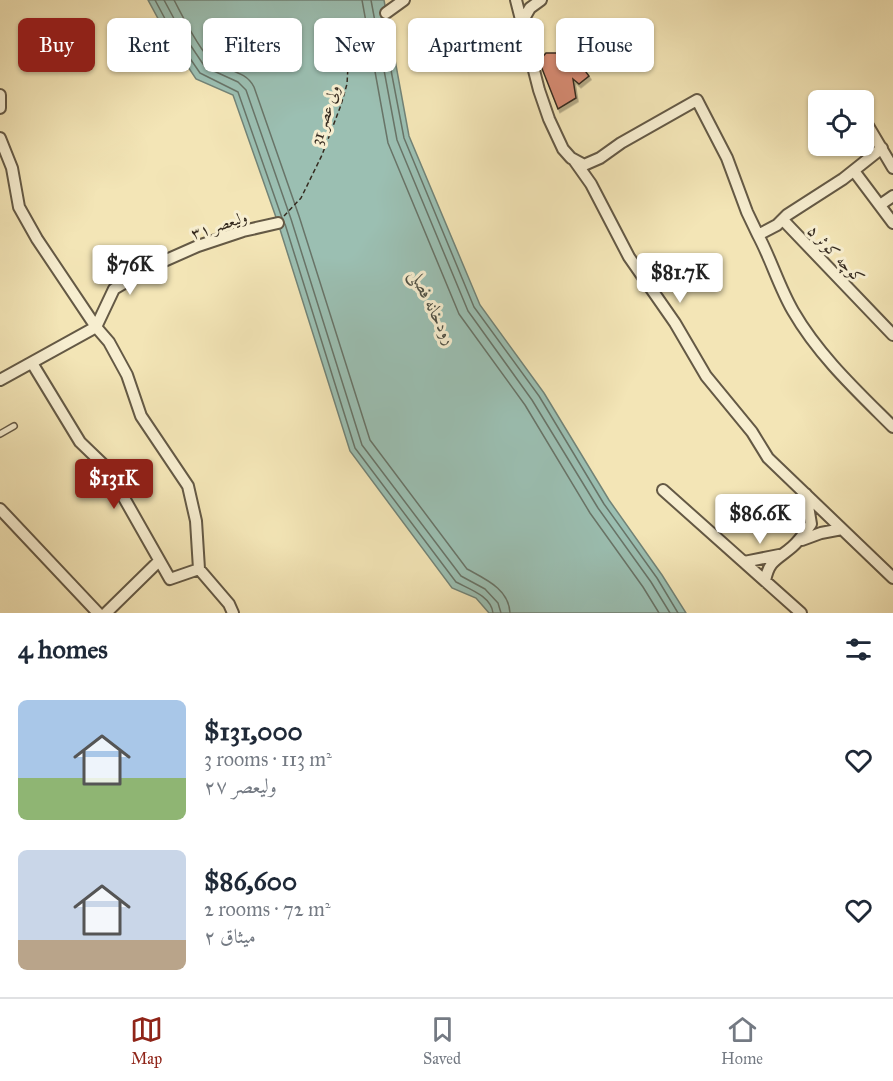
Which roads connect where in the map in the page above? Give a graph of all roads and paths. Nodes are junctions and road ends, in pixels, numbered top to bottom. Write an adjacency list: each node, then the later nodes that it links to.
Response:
1 (404, 0): 4 (street)
2 (516, 0): 5 (street)
3 (541, 0): 6 (street)
4 (387, 13): 21 (path, ولی عصر 31)
5 (521, 18)
6 (524, 18)
7 (534, 72): 13 (street)
8 (0, 95): 9 (street)
9 (0, 108)
10 (874, 135): 12 (street)
11 (0, 138): 14 (street)
12 (882, 148): 15 (street); 16 (street)
13 (574, 160): 23 (street); 32 (street)
14 (12, 168): 17 (street); 24 (street)
15 (893, 168)
16 (854, 171): 19 (street); 20 (street)
17 (0, 173)
18 (893, 196): 19 (street)
19 (880, 205): 22 (street)
20 (783, 220): 23 (street); 25 (street, کوچه کوثر ۵)
21 (278, 223): 24 (street, ولیعصر ۳۱)
22 (893, 223)
23 (758, 235): 29 (street)
24 (96, 327): 26 (street); 39 (street)
25 (893, 335)
26 (32, 363): 27 (street); 37 (street)
27 (0, 380)
28 (14, 426): 30 (lane)
29 (893, 427)
30 (0, 434)
31 (663, 490): 38 (street)
32 (806, 494): 34 (street); 35 (street)
33 (0, 509): 42 (street)
34 (842, 529): 35 (street); 40 (street)
35 (796, 543): 36 (street)
36 (782, 555): 38 (street); 41 (street)
37 (159, 561): 39 (street); 43 (street)
38 (744, 562): 41 (street)
39 (199, 569): 44 (street)
40 (893, 578)
41 (765, 581): 45 (street)
42 (98, 613)
43 (106, 613)
44 (233, 613)
45 (801, 613)

